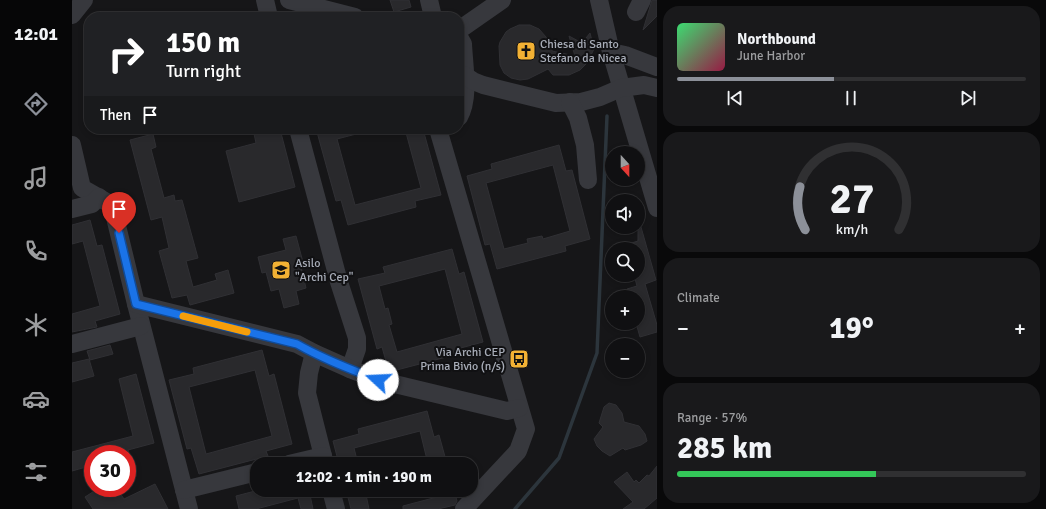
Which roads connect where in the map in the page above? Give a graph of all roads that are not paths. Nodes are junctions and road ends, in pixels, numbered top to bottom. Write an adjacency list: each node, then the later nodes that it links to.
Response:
1 (84, 0): 10 (street)
2 (265, 0): 7 (street)
3 (289, 0): 8 (street)
4 (429, 0): 9 (street)
5 (502, 0): 11 (street)
6 (598, 0): 12 (street)
7 (268, 12)
8 (336, 12)
9 (432, 12)
10 (72, 15)
11 (464, 27)
12 (611, 52): 13 (street); 16 (street)
13 (657, 67)
14 (464, 75): 15 (street); 18 (street)
15 (483, 85): 18 (street); 19 (street)
16 (621, 88): 17 (street); 19 (street); 26 (street)
17 (657, 88)
18 (465, 98): 20 (street)
19 (570, 102): 24 (street)
20 (464, 104)
21 (299, 134): 32 (street)
22 (439, 134): 33 (street)
23 (72, 145): 25 (street)
24 (588, 180)
25 (98, 197): 27 (street); 28 (street)
26 (657, 208)
27 (72, 209)
28 (136, 304): 29 (street); 31 (street)
29 (141, 326): 30 (street); 36 (street)
30 (72, 344)
31 (314, 353): 32 (street); 34 (street)
32 (350, 370): 33 (street)
33 (519, 408): 40 (street)
34 (323, 457)
35 (250, 474): 36 (street)
36 (184, 490): 38 (street)
37 (333, 497): 39 (street)
38 (189, 509)
39 (336, 509)
40 (464, 509)

